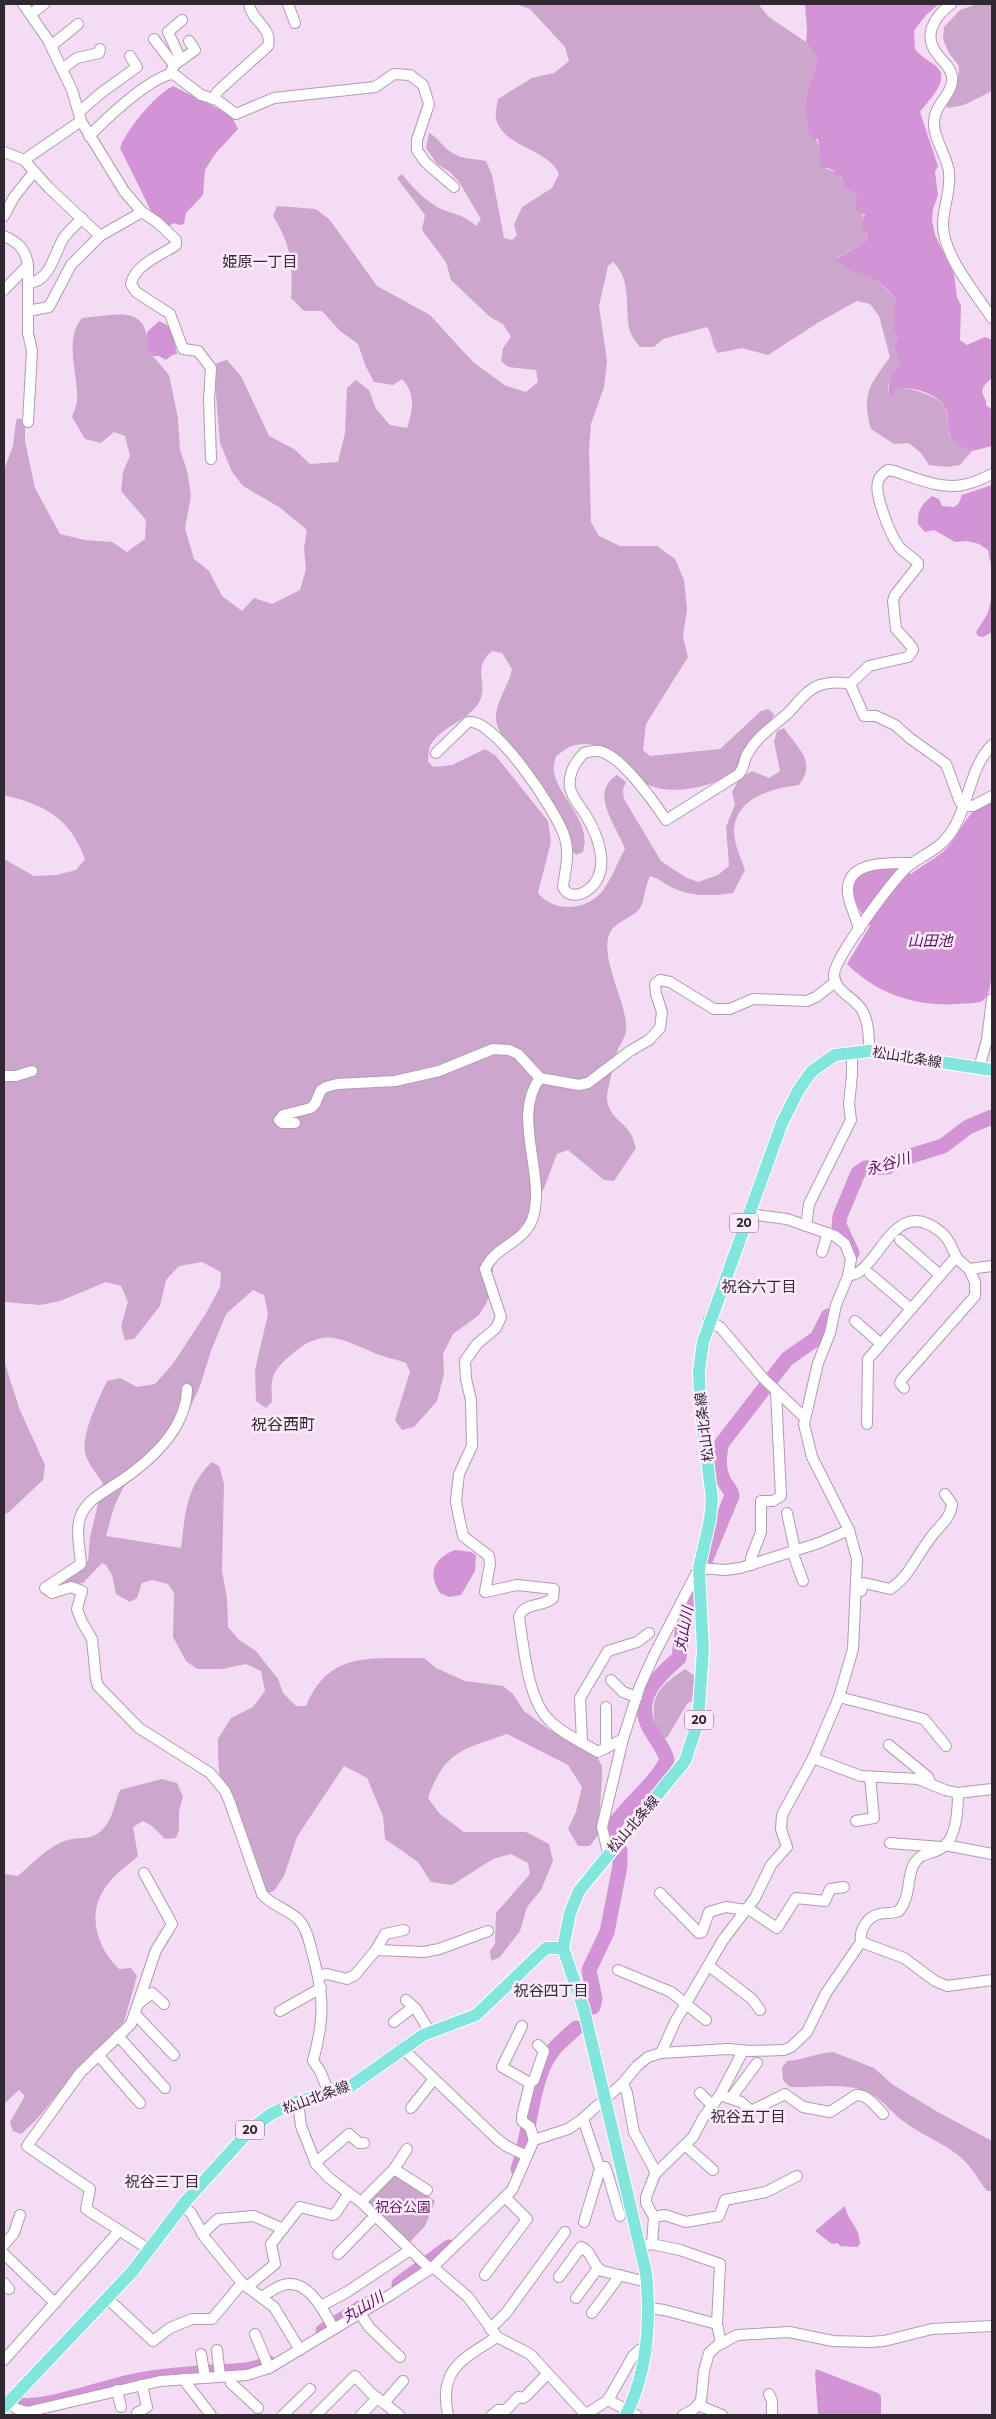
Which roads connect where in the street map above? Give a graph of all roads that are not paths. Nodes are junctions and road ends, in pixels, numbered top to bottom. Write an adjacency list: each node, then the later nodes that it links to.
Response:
1 (23, 4): 6 (street)
2 (44, 4): 6 (street)
3 (249, 4): 17 (street)
4 (288, 4): 8 (street)
5 (951, 4): 33 (street)
6 (31, 14): 12 (street)
7 (182, 20): 15 (street)
8 (295, 23)
9 (78, 24): 12 (street)
10 (154, 39): 15 (street)
11 (189, 41): 15 (street)
12 (51, 46): 16 (street)
13 (100, 49): 16 (street)
14 (130, 56): 18 (street)
15 (175, 66): 17 (street); 19 (street)
16 (62, 69): 18 (street)
17 (213, 99): 23 (street)
18 (80, 116): 19 (street); 21 (street)
19 (89, 136): 24 (street)
20 (4, 152): 21 (street)
21 (24, 160): 22 (street)
22 (34, 172): 25 (street); 26 (street)
23 (454, 187)
24 (142, 212): 28 (street); 35 (street)
25 (4, 216)
26 (82, 218): 28 (street); 30 (street)
27 (4, 236): 29 (street)
28 (100, 236): 32 (street)
29 (28, 266): 30 (street); 31 (street)
30 (28, 283): 32 (street)
31 (4, 290)
32 (28, 311): 34 (street)
33 (992, 318)
34 (28, 422)
35 (211, 459)
36 (992, 474): 37 (street)
37 (850, 684): 39 (street); 41 (street)
38 (992, 745): 41 (street)
39 (436, 753)
40 (992, 796): 41 (street)
41 (964, 806): 42 (street)
42 (908, 866): 43 (street); 43 (street)
43 (862, 926): 44 (street)
44 (835, 982): 46 (street); 52 (street)
45 (992, 999): 48 (street)
46 (869, 1051): 47 (main road, 松山北条線 / 20); 48 (main road, 松山北条線 / 20)
47 (852, 1052): 54 (main road, 松山北条線 / 20); 55 (street)
48 (979, 1068): 49 (main road, 松山北条線 / 20)
49 (992, 1070)
50 (32, 1072): 51 (street)
51 (4, 1076)
52 (540, 1078): 53 (street); 88 (street)
53 (295, 1123)
54 (748, 1214): 55 (street); 66 (main road, 松山北条線 / 20)
55 (806, 1226): 56 (street)
56 (828, 1233): 58 (street); 64 (street)
57 (900, 1240): 63 (street)
58 (822, 1252)
59 (956, 1257): 61 (street); 63 (street); 64 (street)
60 (992, 1266): 61 (street)
61 (969, 1269): 69 (street)
62 (870, 1274): 65 (street)
63 (940, 1275): 65 (street)
64 (848, 1276): 72 (street)
65 (911, 1309): 68 (street)
66 (709, 1320): 71 (street); 79 (main road, 松山北条線 / 20)
67 (855, 1321): 68 (street)
68 (881, 1344): 73 (street)
69 (904, 1388)
70 (187, 1389): 113 (street)
71 (776, 1391): 72 (street); 78 (street)
72 (804, 1417): 76 (street)
73 (867, 1424)
74 (945, 1494): 81 (street)
75 (788, 1513): 77 (street)
76 (849, 1530): 77 (street); 81 (street)
77 (794, 1551): 78 (street); 80 (street)
78 (752, 1565): 79 (street)
79 (698, 1568): 84 (street); 100 (main road, 松山北条線 / 20)
80 (803, 1582)
81 (856, 1589): 85 (street)
82 (649, 1633): 88 (street)
83 (611, 1680): 84 (street)
84 (637, 1697): 87 (street)
85 (839, 1697): 90 (street); 92 (street)
86 (606, 1707): 91 (street)
87 (623, 1739): 91 (street); 100 (street)
88 (582, 1742): 91 (street)
89 (889, 1744): 94 (street)
90 (946, 1746)
91 (606, 1748)
92 (813, 1758): 93 (street); 105 (street)
93 (870, 1777): 94 (street); 97 (street)
94 (930, 1782): 96 (street)
95 (992, 1789): 96 (street)
96 (958, 1792): 99 (street)
97 (856, 1821)
98 (890, 1843): 99 (street)
99 (945, 1846): 101 (street); 108 (street)
100 (608, 1853): 109 (main road, 松山北条線 / 20)
101 (992, 1854)
102 (144, 1873): 118 (street)
103 (844, 1887): 105 (street)
104 (660, 1893): 105 (street)
105 (747, 1909): 111 (street)
106 (404, 1930): 110 (street)
107 (488, 1931): 110 (street)
108 (862, 1942): 114 (street); 128 (street)
109 (563, 1948): 124 (main road, 松山北条線 / 20); 141 (main road)
110 (376, 1950): 113 (street)
111 (709, 1966): 116 (street); 119 (street)
112 (618, 1970): 116 (street)
113 (318, 1976): 115 (street)
114 (992, 1980)
115 (321, 1988): 120 (street); 138 (street)
116 (686, 2002): 121 (street); 129 (street)
117 (164, 2004): 118 (street)
118 (136, 2009): 125 (street); 131 (street)
119 (760, 2010)
120 (280, 2011)
121 (706, 2020)
122 (394, 2022): 124 (street)
123 (522, 2026): 134 (street)
124 (430, 2032): 127 (main road, 松山北条線 / 20)
125 (118, 2036): 130 (street); 136 (street)
126 (538, 2045): 134 (street)
127 (402, 2048): 133 (street); 138 (main road, 松山北条線 / 20)
128 (743, 2051): 129 (street); 139 (street)
129 (661, 2053): 135 (street)
130 (98, 2055): 143 (street); 170 (street)
131 (174, 2056)
132 (757, 2063): 140 (street)
133 (434, 2079): 145 (street); 152 (street)
134 (530, 2083): 148 (street)
135 (623, 2084): 141 (street); 157 (street)
136 (165, 2088)
137 (700, 2093): 144 (street)
138 (329, 2094): 142 (main road, 松山北条線 / 20)
139 (720, 2095): 140 (street); 144 (street)
140 (731, 2098): 146 (street)
141 (604, 2100): 147 (street); 174 (main road)
142 (298, 2101): 153 (street); 163 (main road, 松山北条線 / 20)
143 (140, 2103)
144 (712, 2105): 150 (street)
145 (411, 2108)
146 (883, 2114)
147 (583, 2118): 148 (street); 154 (street)
148 (534, 2140): 152 (street)
149 (364, 2143): 153 (street)
150 (686, 2145): 156 (street); 157 (street)
151 (407, 2149): 155 (street)
152 (526, 2156): 161 (street)
153 (315, 2163): 160 (street)
154 (600, 2168): 166 (street); 168 (street)
155 (394, 2169): 159 (street); 162 (street)
156 (713, 2170)
157 (655, 2174): 167 (street)
158 (797, 2176): 167 (street)
159 (427, 2190)
160 (349, 2193): 162 (street); 169 (street)
161 (505, 2197): 179 (street); 181 (street)
162 (361, 2202): 165 (street)
163 (182, 2205): 172 (street); 175 (main road, 松山北条線 / 20)
164 (20, 2215): 173 (street)
165 (375, 2216): 176 (street); 178 (street)
166 (620, 2216)
167 (654, 2217): 174 (street)
168 (584, 2222)
169 (283, 2228): 172 (street); 185 (street)
170 (120, 2230): 175 (street); 189 (street)
171 (565, 2232): 197 (street)
172 (202, 2234): 185 (street)
173 (4, 2245)
174 (647, 2245): 184 (main road); 194 (street)
175 (150, 2250): 187 (main road, 松山北条線 / 20)
176 (410, 2250): 179 (street); 190 (street)
177 (4, 2254): 189 (street)
178 (338, 2254)
179 (431, 2268): 192 (street); 197 (street)
180 (598, 2268): 182 (street); 183 (street); 188 (street)
181 (485, 2275)
182 (620, 2275): 184 (street); 193 (street)
183 (559, 2277)
184 (647, 2282): 191 (main road)
185 (245, 2285): 186 (street); 187 (street)
186 (262, 2297): 190 (street); 202 (street)
187 (107, 2298): 218 (main road, 松山北条線 / 20)
188 (576, 2298)
189 (55, 2303): 205 (street)
190 (320, 2306): 195 (street)
191 (649, 2308): 194 (street); 200 (main road)
192 (360, 2313): 195 (street); 204 (street)
193 (592, 2313)
194 (717, 2324): 199 (street)
195 (332, 2326): 202 (street)
196 (992, 2326): 199 (street)
197 (493, 2333): 209 (street); 230 (street)
198 (255, 2334): 206 (street)
199 (721, 2343): 219 (street)
200 (646, 2349): 216 (street); 224 (main road)
201 (217, 2350): 207 (street)
202 (300, 2350): 206 (street)
203 (201, 2354): 208 (street)
204 (400, 2357)
205 (4, 2360)
206 (268, 2365): 207 (street)
207 (222, 2373): 208 (street); 221 (street)
208 (205, 2374): 210 (street)
209 (547, 2374): 231 (street); 232 (street)
210 (183, 2379): 212 (street); 226 (street)
211 (404, 2381): 217 (street)
212 (142, 2385): 214 (street); 225 (street)
213 (310, 2389): 223 (street)
214 (118, 2390): 220 (street); 222 (street)
215 (769, 2394): 235 (street)
216 (608, 2400): 224 (street); 232 (street)
217 (380, 2401): 227 (street); 228 (street); 229 (street)
218 (5, 2404): 222 (street)
219 (698, 2405): 233 (street); 234 (street)
220 (121, 2407)
221 (258, 2408)
222 (29, 2413)
223 (286, 2414)
224 (630, 2414)
225 (139, 2415)
226 (211, 2415)
227 (316, 2415)
228 (361, 2415)
229 (398, 2415)
230 (448, 2415)
231 (492, 2415)
232 (586, 2415)
233 (683, 2415)
234 (722, 2415)
235 (772, 2415)

